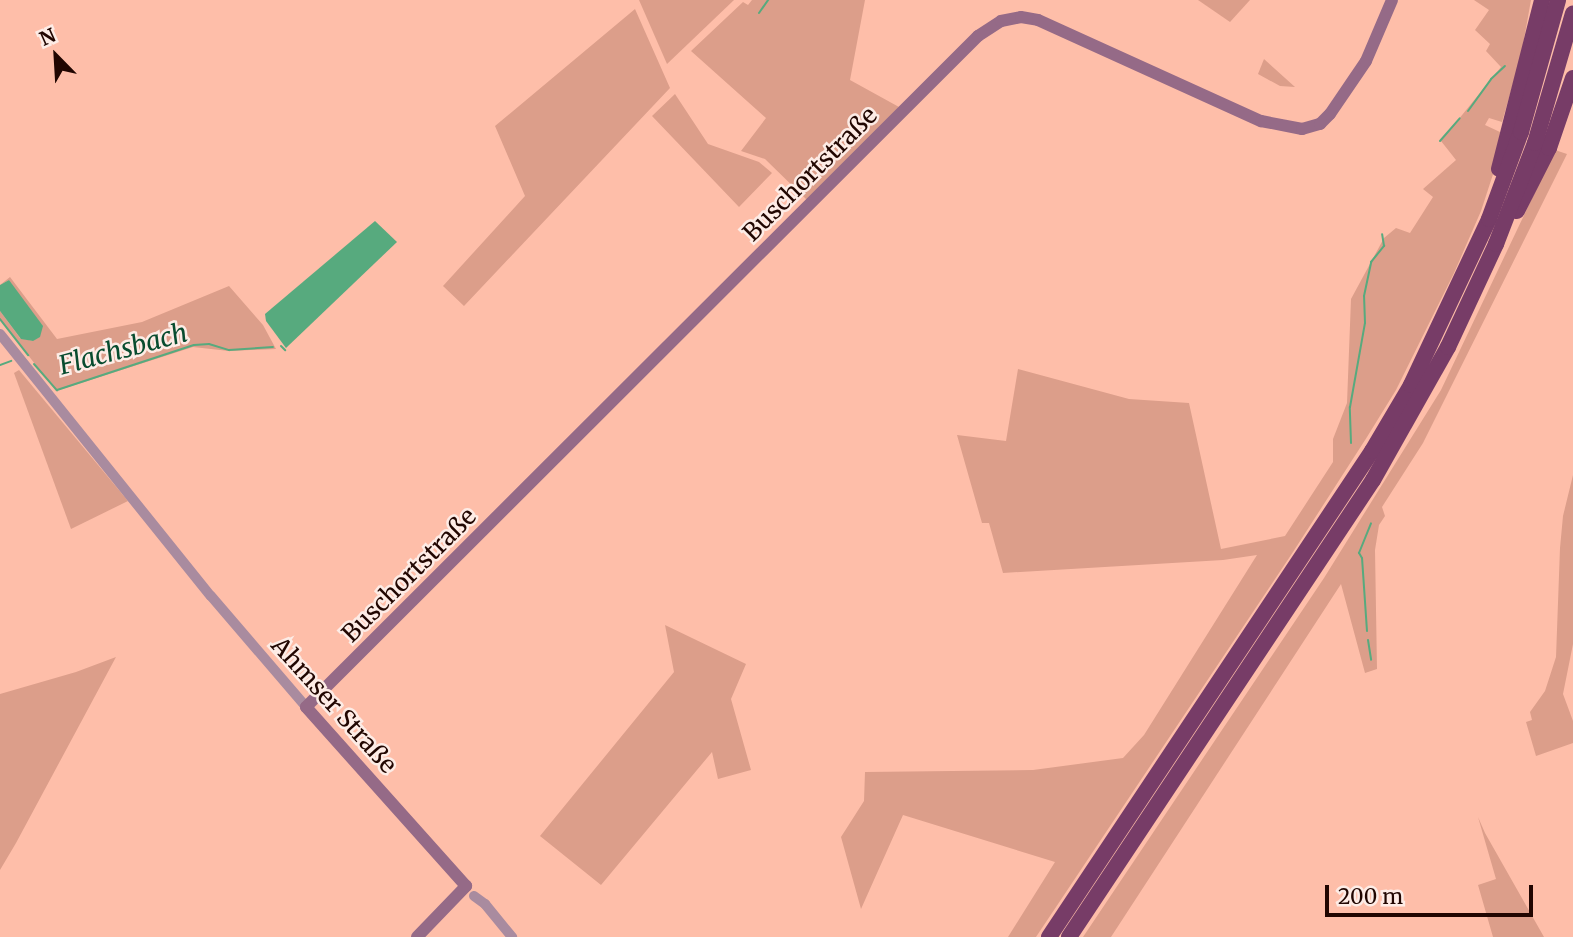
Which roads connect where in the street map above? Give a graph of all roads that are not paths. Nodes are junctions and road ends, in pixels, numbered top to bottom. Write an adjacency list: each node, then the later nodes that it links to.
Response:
1 (1392, 0): 9 (main road, Buschortstraße)
2 (1542, 0): 6 (highway)
3 (1558, 0): 6 (highway)
4 (1573, 13): 7 (highway)
5 (1573, 78): 7 (highway)
6 (1514, 133): 13 (highway)
7 (1543, 142): 14 (highway)
8 (0, 334): 9 (street, Ahmser Straße)
9 (306, 707): 10 (main road, Ahmser Straße)
10 (470, 891): 11 (main road); 12 (street, Ahmser Straße)
11 (417, 937)
12 (512, 937)
13 (1049, 937)
14 (1069, 937)

